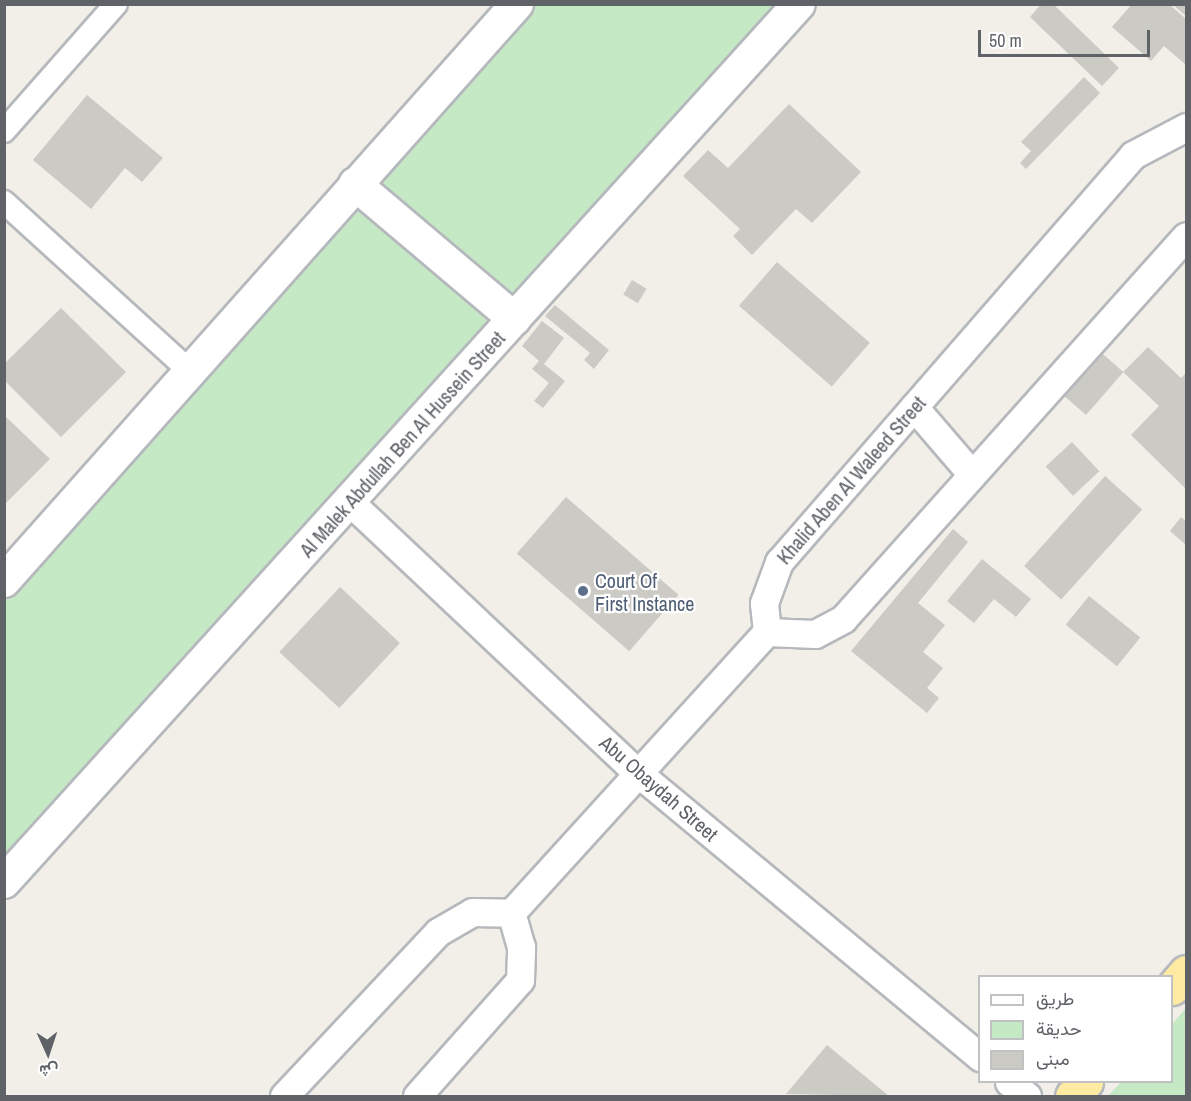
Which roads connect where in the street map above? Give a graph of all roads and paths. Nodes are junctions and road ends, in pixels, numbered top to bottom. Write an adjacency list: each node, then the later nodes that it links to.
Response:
1 (116, 4): 5 (street)
2 (517, 4): 6 (main road)
3 (799, 4): 9 (main road, Al Malek Abdullah Ben Al Hussein Street)
4 (1186, 128): 11 (street, Khalid Aben Al Waleed Street)
5 (4, 131)
6 (355, 184): 9 (main road); 10 (main road)
7 (4, 202): 10 (street)
8 (1186, 236): 12 (street)
9 (515, 319): 13 (main road, Al Malek Abdullah Ben Al Hussein Street)
10 (190, 371): 14 (main road)
11 (914, 407): 12 (street); 15 (street, Khalid Aben Al Waleed Street)
12 (970, 472): 15 (street)
13 (351, 503): 16 (street, Abu Obaydah Street); 17 (main road, Al Malek Abdullah Ben Al Hussein Street)
14 (4, 581)
15 (767, 632): 16 (street)
16 (638, 773): 18 (street); 21 (street, Abu Obaydah Street)
17 (4, 882)
18 (511, 914): 24 (street); 25 (street)
19 (1186, 972): 20 (highway)
20 (1173, 987)
21 (978, 1055)
22 (1010, 1083): 26 (street)
23 (1085, 1083): 27 (highway)
24 (284, 1096)
25 (417, 1096)
26 (1027, 1096)
27 (1072, 1096)

